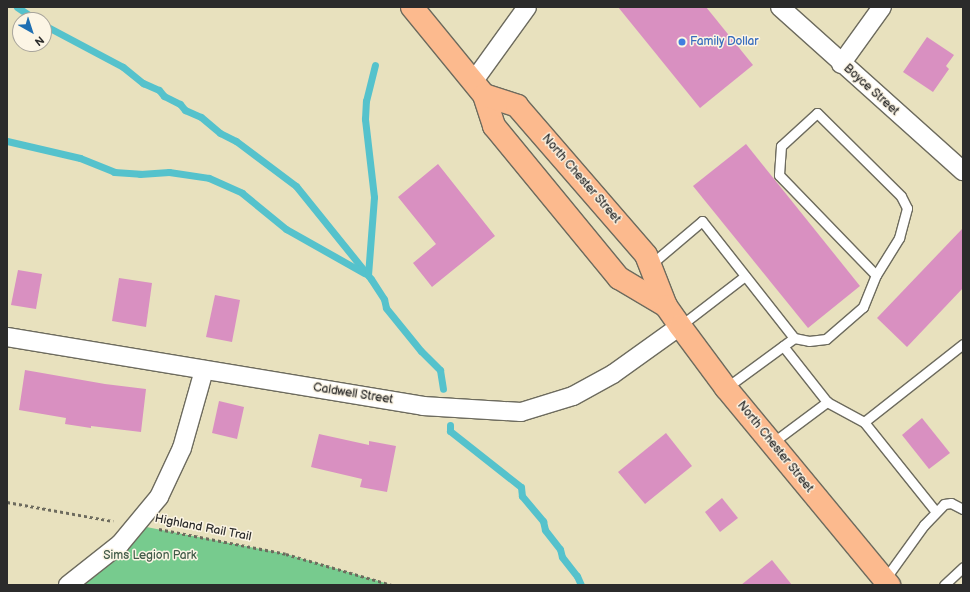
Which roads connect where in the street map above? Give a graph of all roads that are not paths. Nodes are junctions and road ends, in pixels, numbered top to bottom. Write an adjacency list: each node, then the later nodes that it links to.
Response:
1 (412, 7): 6 (main road, North Chester Street)
2 (527, 7): 6 (street)
3 (780, 7): 5 (street, Boyce Street)
4 (882, 7): 5 (street)
5 (841, 64): 7 (street, Boyce Street)
6 (479, 89): 8 (main road, North Chester Street); 11 (main road, North Chester Street)
7 (963, 171)
8 (649, 266): 10 (lane); 11 (main road, North Chester Street)
9 (876, 275): 9 (lane); 14 (lane)
10 (745, 276): 12 (lane); 14 (lane)
11 (666, 306): 12 (main road, North Chester Street)
12 (680, 326): 17 (street, Caldwell Street); 18 (main road, North Chester Street)
13 (7, 337): 17 (street, Caldwell Street)
14 (794, 338): 16 (lane)
15 (963, 344): 20 (lane)
16 (783, 346): 18 (lane); 19 (lane)
17 (204, 370): 26 (street)
18 (726, 388): 21 (main road, North Chester Street)
19 (827, 402): 20 (lane); 21 (lane)
20 (864, 422): 23 (lane)
21 (772, 443): 25 (main road, North Chester Street)
22 (963, 508): 23 (lane)
23 (936, 512): 25 (lane)
24 (963, 567): 27 (lane)
25 (887, 583)
26 (68, 585)
27 (944, 585)

